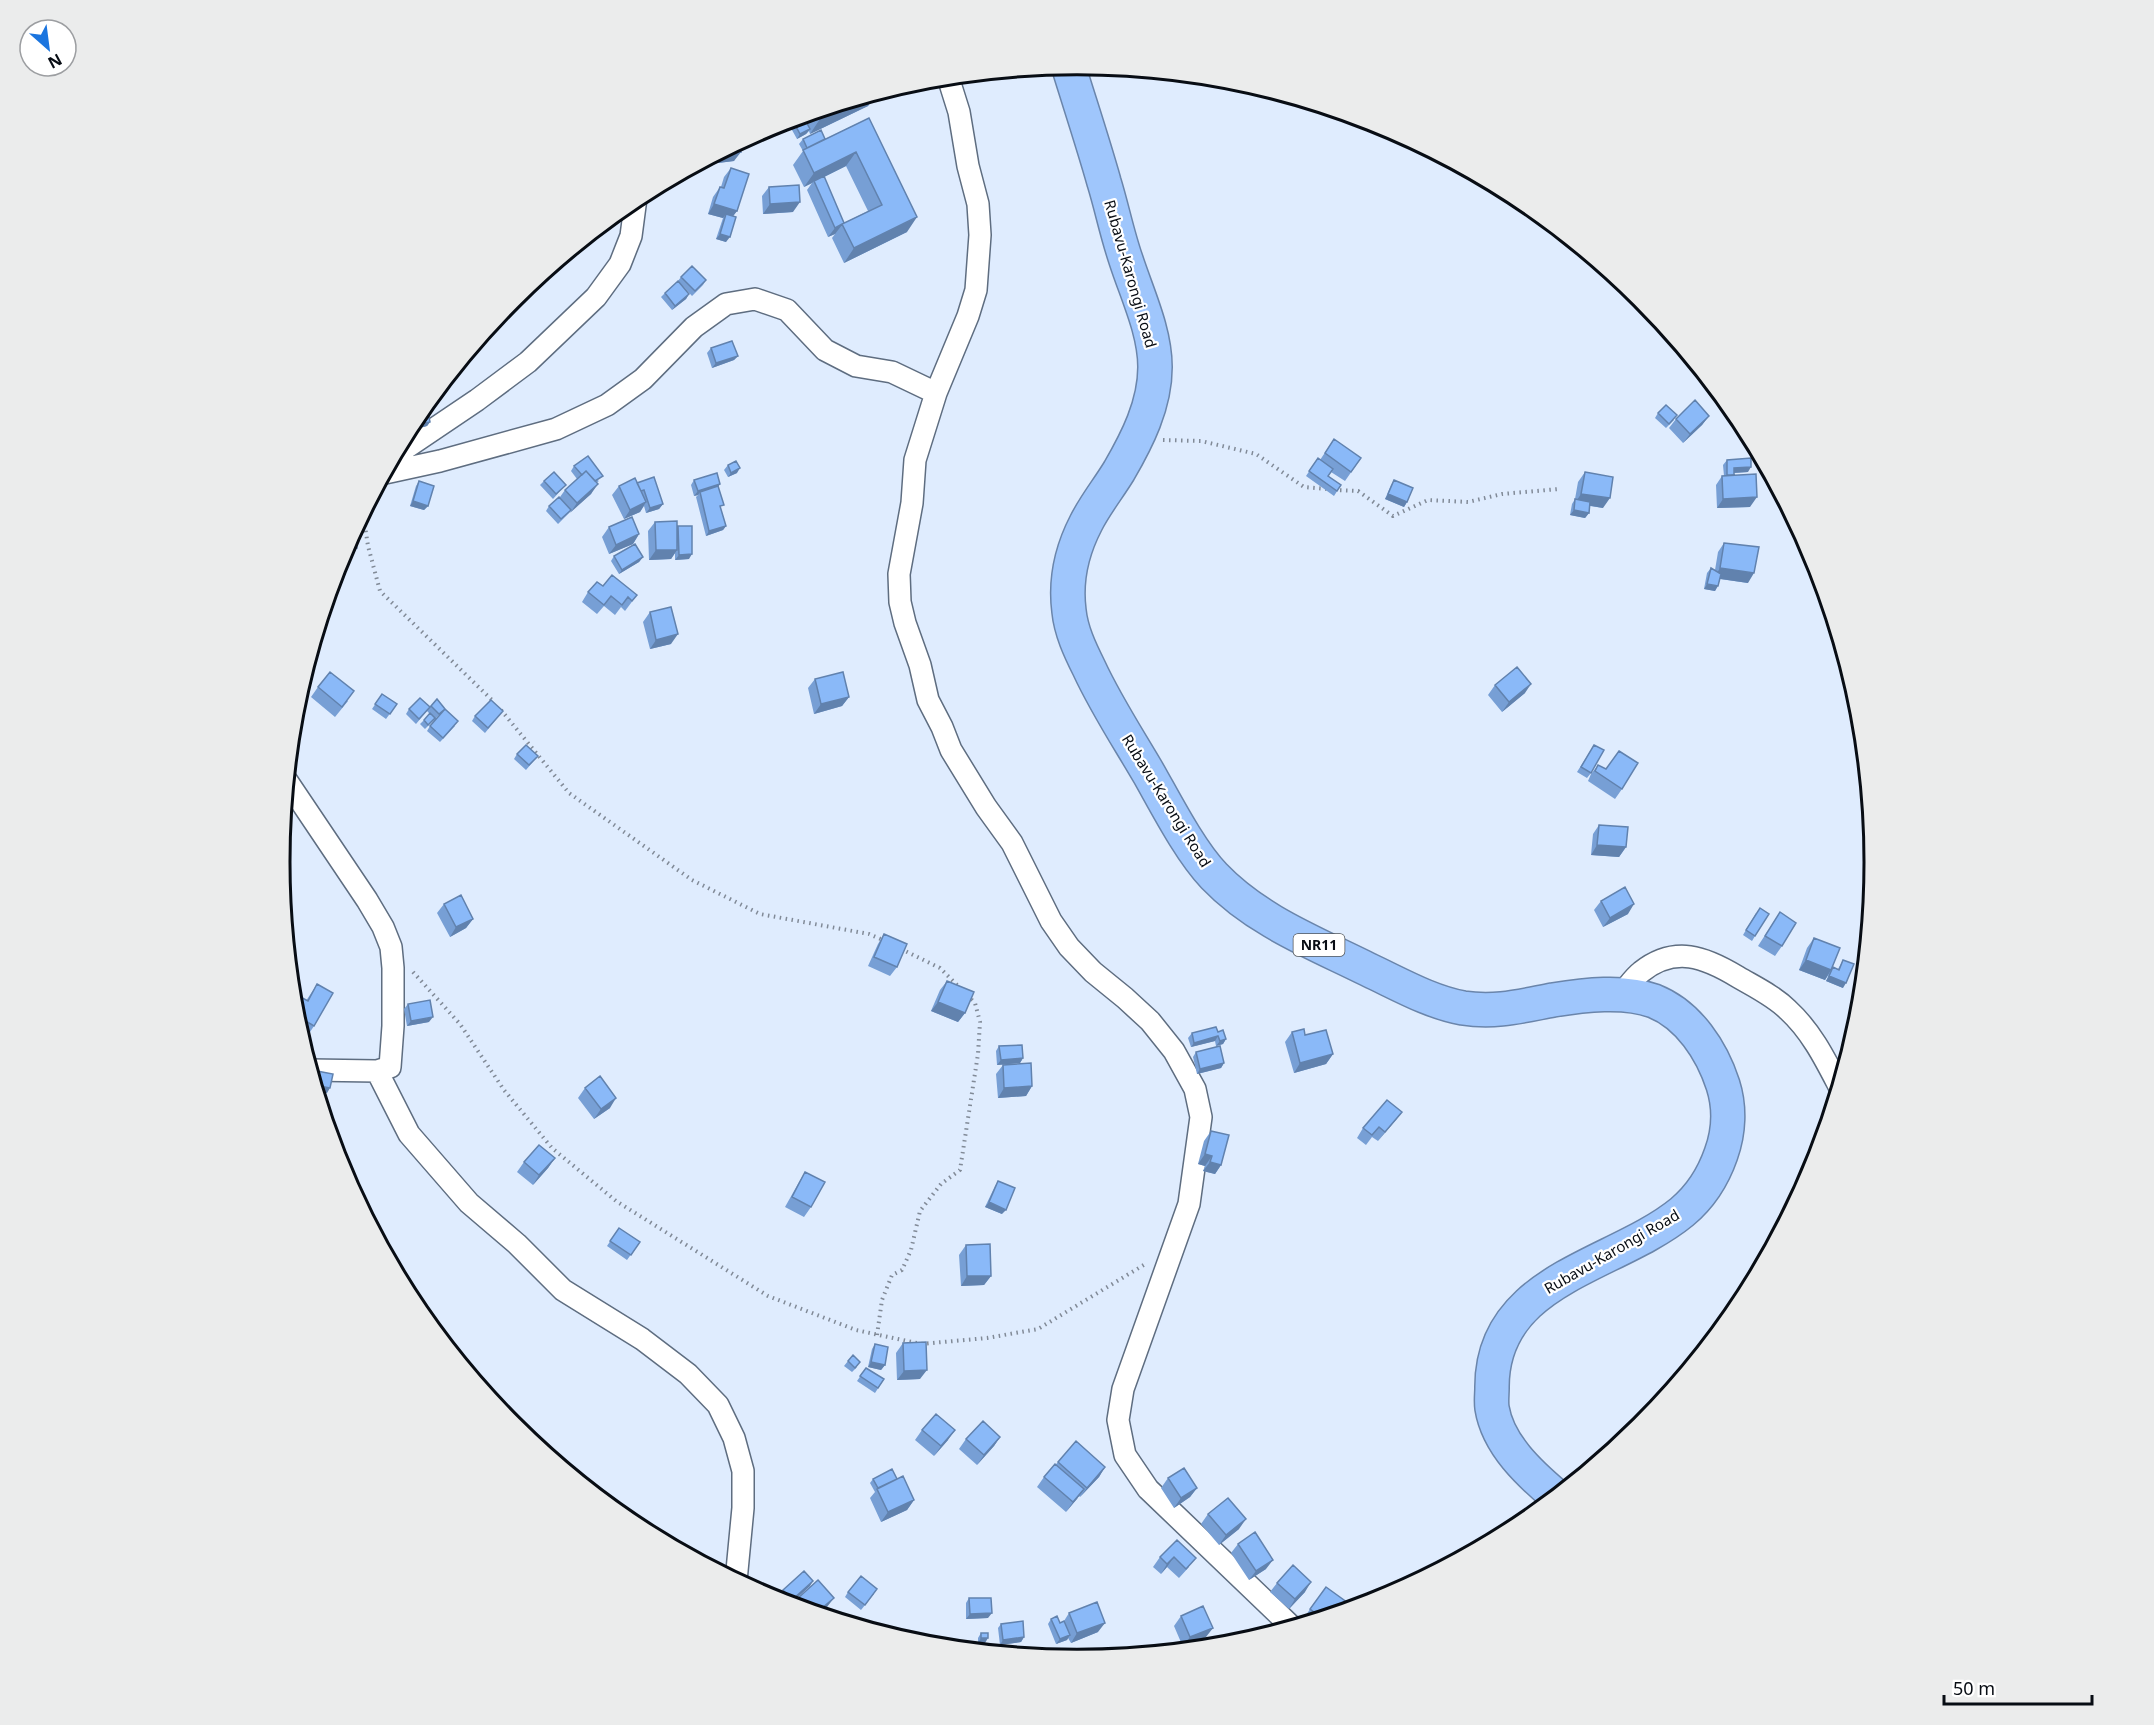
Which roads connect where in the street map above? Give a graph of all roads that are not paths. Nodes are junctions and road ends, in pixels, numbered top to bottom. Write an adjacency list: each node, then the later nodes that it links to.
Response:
1 (1071, 75): 8 (highway, Rubavu-Karongi Road / NR11)
2 (951, 86): 4 (street)
3 (634, 211): 5 (street)
4 (936, 393): 6 (street); 14 (street)
5 (409, 446)
6 (394, 471)
7 (293, 788): 10 (street)
8 (1620, 996): 11 (street); 12 (highway, Rubavu-Karongi Road / NR11)
9 (317, 1070): 10 (street)
10 (377, 1071): 13 (street)
11 (1835, 1078)
12 (1550, 1491)
13 (737, 1572)
14 (1286, 1621)

